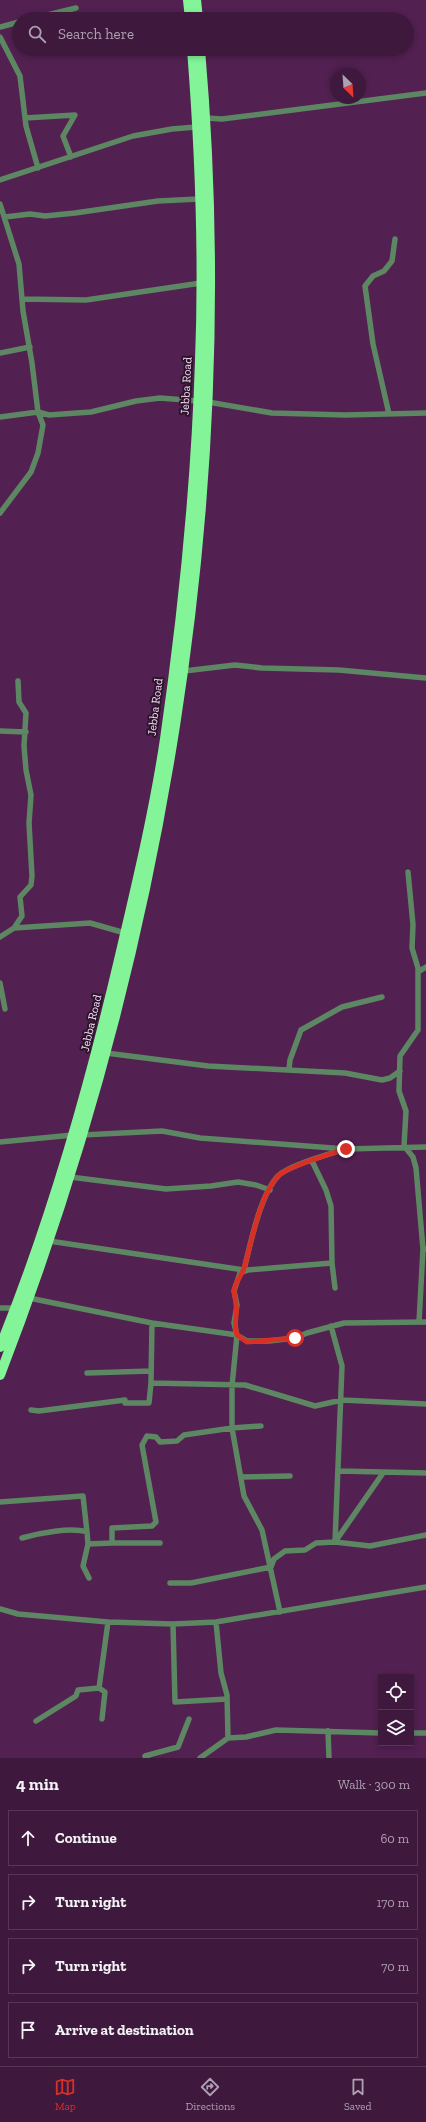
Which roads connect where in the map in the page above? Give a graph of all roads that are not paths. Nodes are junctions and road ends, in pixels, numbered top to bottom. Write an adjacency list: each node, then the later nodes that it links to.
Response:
1 (188, 0): 5 (highway)
2 (196, 0): 6 (highway)
3 (76, 8): 4 (street)
4 (60, 12)
5 (189, 12)
6 (197, 12)
7 (12, 24): 8 (street)
8 (0, 27)
9 (0, 37): 13 (street)
10 (192, 56): 15 (highway, Jebba Road)
11 (201, 56): 14 (highway)
12 (426, 93): 14 (street)
13 (25, 118): 16 (street); 17 (street)
14 (206, 118): 27 (highway)
15 (196, 127): 16 (street); 19 (highway, Jebba Road)
16 (71, 157): 17 (street)
17 (38, 168): 18 (street)
18 (0, 180)
19 (199, 199): 21 (street); 23 (highway, Jebba Road)
20 (0, 204): 21 (street)
21 (4, 217): 24 (street)
22 (394, 239): 30 (street)
23 (201, 283): 24 (street); 27 (highway, Jebba Road)
24 (22, 299): 25 (street)
25 (30, 347): 26 (street); 28 (street)
26 (0, 353)
27 (203, 401): 28 (street); 30 (street); 33 (highway); 40 (highway, Jebba Road)
28 (38, 412): 31 (street); 32 (street)
29 (426, 412): 30 (street)
30 (389, 414)
31 (0, 417)
32 (0, 513)
33 (184, 671): 34 (street); 47 (highway)
34 (426, 678)
35 (18, 681): 37 (street)
36 (0, 731): 37 (street)
37 (26, 732): 39 (street)
38 (408, 872): 43 (street)
39 (14, 928): 40 (street); 41 (street)
40 (125, 933): 50 (highway, Jebba Road)
41 (0, 937)
42 (426, 967): 43 (street)
43 (418, 972): 49 (street)
44 (0, 983): 46 (street)
45 (382, 997): 48 (street)
46 (5, 1009)
47 (106, 1053): 48 (street); 50 (highway)
48 (289, 1069): 49 (street)
49 (400, 1071): 52 (street)
50 (78, 1135): 51 (street); 54 (street); 56 (highway); 65 (highway, Jebba Road)
51 (0, 1142)
52 (404, 1146): 53 (street); 54 (street); 59 (street)
53 (426, 1147)
54 (346, 1149): 55 (street)
55 (312, 1161): 57 (street); 60 (street)
56 (70, 1177): 57 (street); 58 (highway)
57 (270, 1190): 61 (street)
58 (49, 1241): 61 (street); 63 (highway)
59 (425, 1249): 66 (street)
60 (332, 1263): 61 (street); 62 (street)
61 (244, 1270): 70 (street)
62 (335, 1288)
63 (30, 1298): 68 (street); 74 (highway)
64 (0, 1308): 65 (street)
65 (16, 1308): 71 (highway, Jebba Road)
66 (420, 1322): 67 (street); 69 (street)
67 (426, 1322)
68 (152, 1323): 70 (street); 72 (street)
69 (331, 1326): 70 (street); 77 (street)
70 (237, 1335): 76 (street)
71 (0, 1347)
72 (151, 1371): 73 (street); 75 (street)
73 (87, 1373)
74 (0, 1375)
75 (151, 1382): 76 (street); 79 (street)
76 (232, 1386): 77 (street); 81 (street)
77 (342, 1400): 78 (street); 82 (street)
78 (426, 1404)
79 (31, 1410)
80 (261, 1426): 81 (street)
81 (232, 1428): 86 (street); 92 (street)
82 (339, 1471): 83 (street); 91 (street)
83 (383, 1473): 84 (street); 91 (street)
84 (426, 1473)
85 (290, 1476): 86 (street)
86 (241, 1477): 95 (street)
87 (0, 1502): 88 (street)
88 (87, 1532): 90 (street); 94 (street)
89 (426, 1536): 91 (street)
90 (22, 1538)
91 (336, 1542): 95 (street)
92 (112, 1543): 93 (street); 94 (street)
93 (160, 1543)
94 (88, 1544): 96 (street)
95 (270, 1567): 97 (street); 100 (street)
96 (89, 1578)
97 (170, 1583)
98 (426, 1587): 100 (street)
99 (0, 1609): 101 (street)
100 (280, 1612): 102 (street)
101 (108, 1622): 103 (street); 104 (street)
102 (216, 1622): 103 (street); 105 (street)
103 (173, 1624): 105 (street)
104 (99, 1688): 106 (street); 108 (street)
105 (227, 1699): 113 (street)
106 (102, 1719)
107 (189, 1719): 114 (street)
108 (36, 1721)
109 (328, 1731): 110 (street); 113 (street); 116 (street)
110 (378, 1732)
111 (414, 1733): 112 (street)
112 (426, 1733)
113 (228, 1738): 115 (street)
114 (148, 1758)
115 (200, 1758)
116 (329, 1758)

